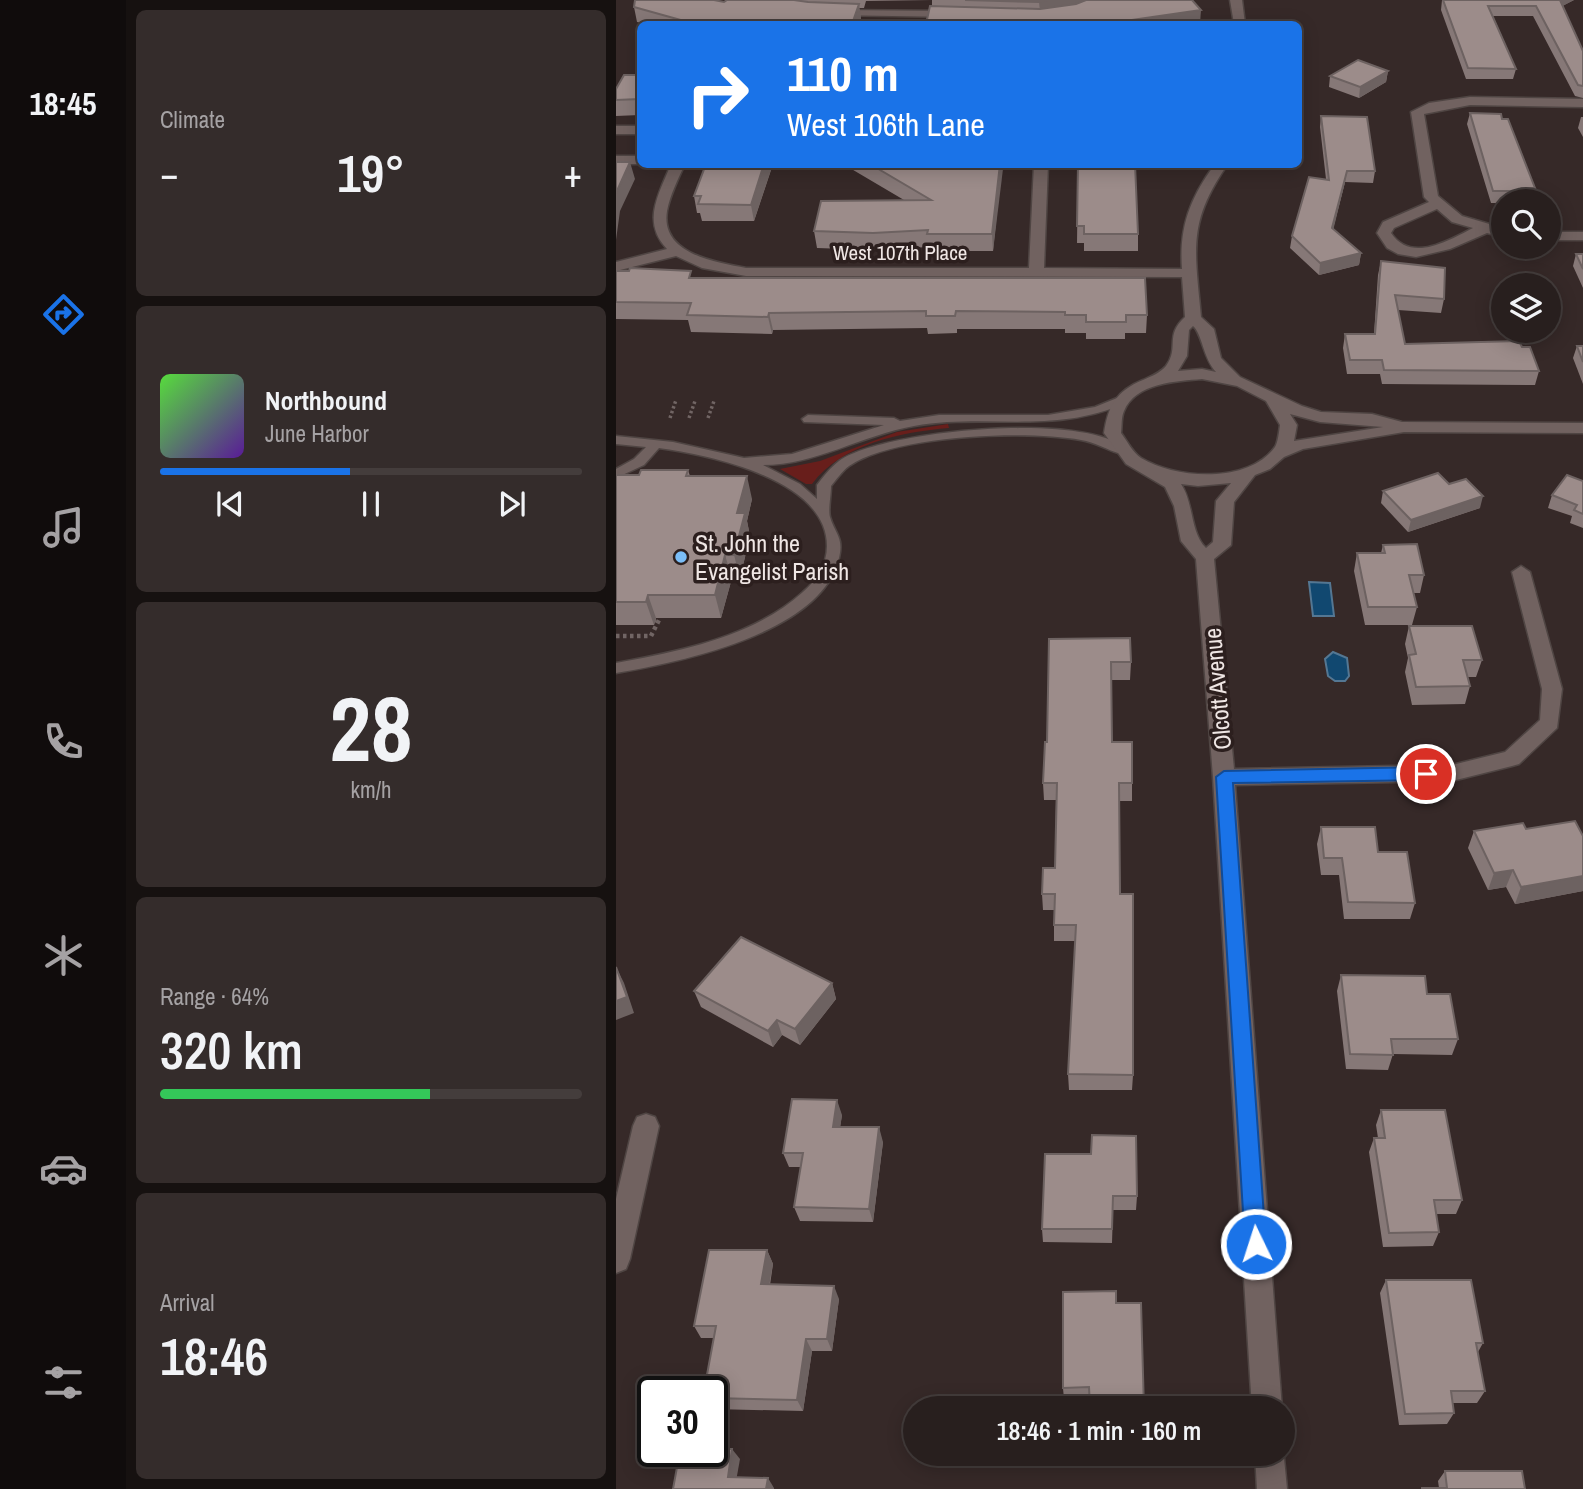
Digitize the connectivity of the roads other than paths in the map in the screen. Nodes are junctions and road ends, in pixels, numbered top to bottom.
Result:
1 (1236, 0) edge
2 (825, 13) edge
3 (967, 14) edge
4 (1240, 21) edge
5 (1583, 103) edge
6 (616, 130) edge
7 (637, 130) edge
8 (616, 160) edge
9 (637, 160) edge
10 (677, 168) edge
11 (1041, 168) edge
12 (1219, 168) edge
13 (1437, 204) junction
14 (1483, 229) junction
15 (1491, 231) edge
16 (1561, 236) edge
17 (1583, 236) edge
18 (677, 251) junction
19 (616, 267) edge
20 (1036, 273) junction
21 (1190, 273) junction
22 (1193, 317) junction
23 (1162, 378) junction
24 (1235, 379) junction
25 (1274, 400) junction
26 (1122, 401) junction
27 (808, 419) dead end
28 (914, 422) junction
29 (1402, 427) junction
30 (1583, 428) edge
31 (616, 440) edge
32 (656, 444) junction
33 (1121, 450) junction
34 (1281, 452) junction
35 (733, 460) junction
36 (616, 474) edge
37 (1164, 475) junction
38 (1247, 475) junction
39 (826, 520) junction
40 (1205, 557) junction
41 (1521, 572) dead end
42 (616, 668) edge
43 (1224, 777) junction
44 (646, 1126) dead end
45 (616, 1259) edge
46 (1266, 1396) edge
47 (1271, 1466) edge
48 (1272, 1489) edge

1 - 4 street
2 - 3 street
5 - 13 street
6 - 7 street
8 - 9 street
10 - 18 street
11 - 20 street
12 - 21 street
13 - 14 street
13 - 14 street
14 - 15 street
16 - 17 street
18 - 19 street
18 - 20 street, West 107th Place
20 - 21 street, West 107th Place
21 - 22 street
22 - 23 street
22 - 24 street
23 - 24 street
23 - 26 street
24 - 25 street
25 - 29 street
25 - 34 street
26 - 28 lane
26 - 33 street
27 - 28 lane
28 - 35 lane
29 - 30 street
29 - 34 street
31 - 32 lane
32 - 35 lane
32 - 36 lane
33 - 37 street
33 - 39 lane
34 - 38 street
35 - 39 lane
37 - 38 street
37 - 40 street, Olcott Avenue
38 - 40 street
39 - 42 lane
40 - 43 street, Olcott Avenue
41 - 43 street
43 - 46 street, Olcott Avenue
44 - 45 street
47 - 48 street

